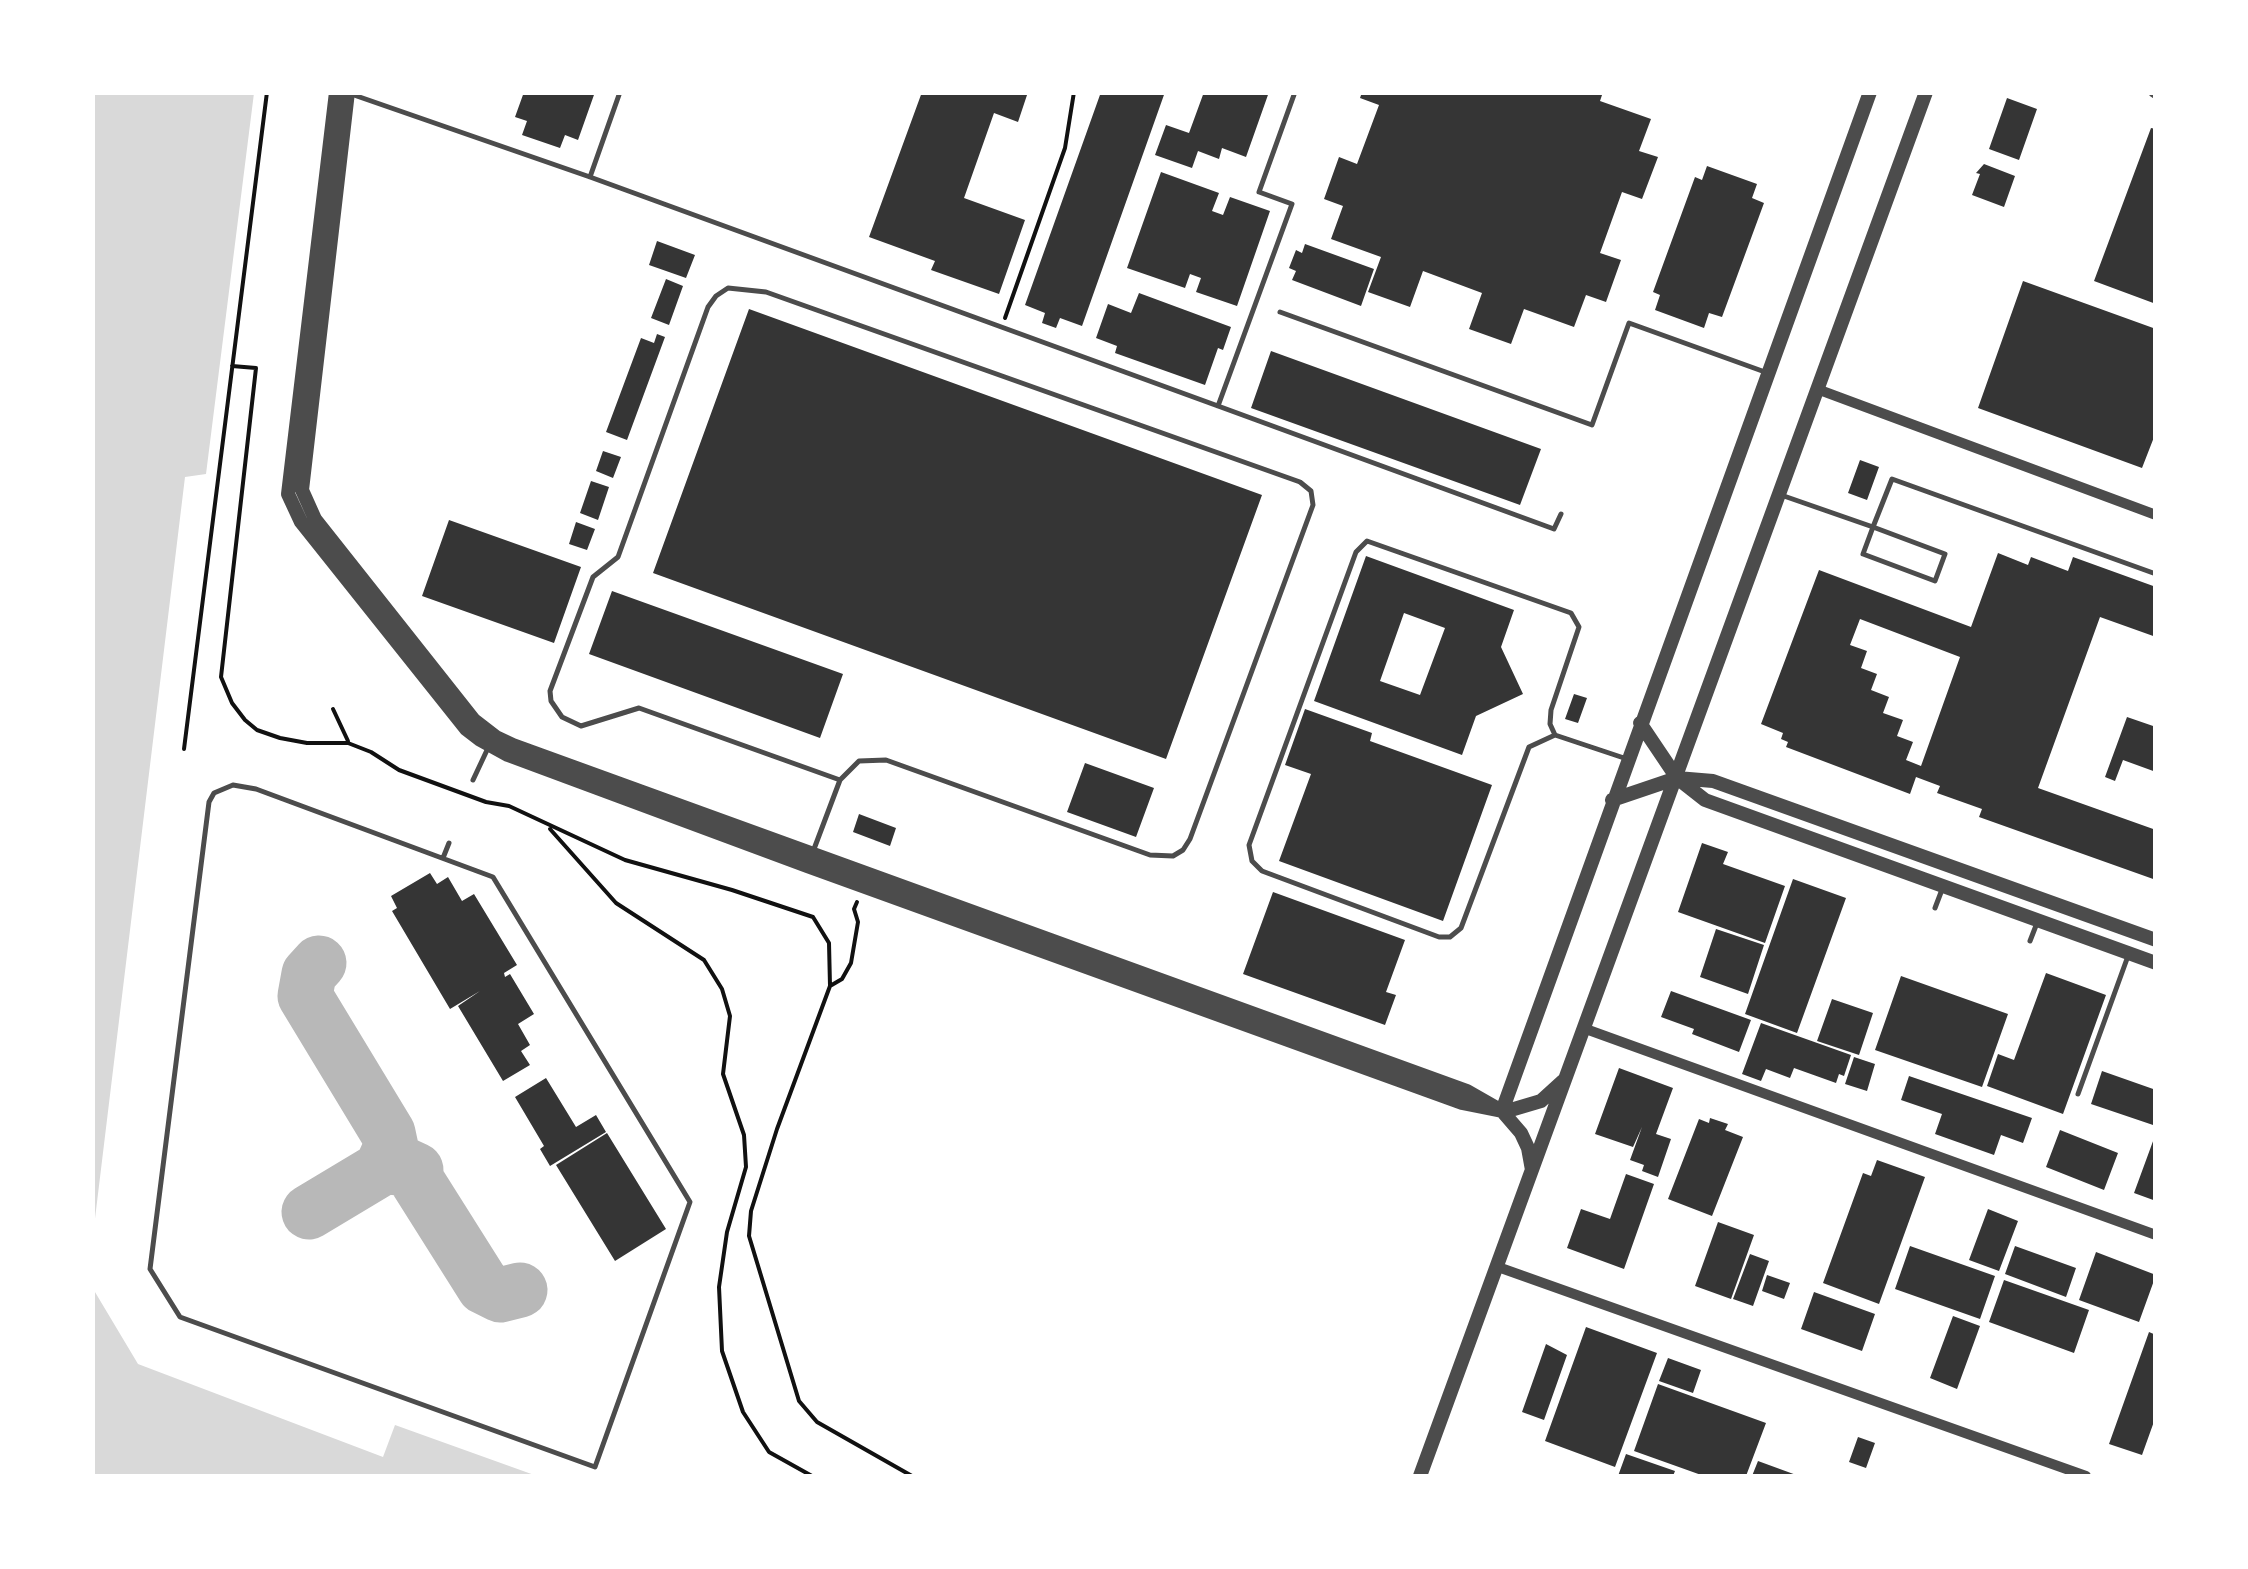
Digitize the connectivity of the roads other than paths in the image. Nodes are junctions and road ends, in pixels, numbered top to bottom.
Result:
1 (620, 92) edge
2 (1295, 92) edge
3 (1870, 92) edge
4 (1926, 92) edge
5 (336, 93) edge
6 (348, 93) edge
7 (590, 178) junction
8 (1280, 312) dead end
9 (1767, 373) junction
10 (1817, 389) junction
11 (1218, 406) junction
12 (1778, 494) junction
13 (1560, 514) dead end
14 (2156, 514) edge
15 (1873, 527) junction
16 (2156, 574) edge
17 (1640, 723) junction
18 (1556, 735) junction
19 (492, 742) junction
20 (1627, 759) junction
21 (1677, 778) junction
22 (473, 780) dead end
23 (840, 780) junction
24 (1612, 800) junction
25 (449, 844) dead end
26 (443, 858) junction
27 (810, 860) junction
28 (1943, 886) junction
29 (1935, 908) dead end
30 (2038, 920) junction
31 (2156, 940) edge
32 (2030, 941) dead end
33 (2129, 953) junction
34 (2156, 963) edge
35 (1583, 1028) junction
36 (1564, 1082) junction
37 (2078, 1094) dead end
38 (1502, 1111) junction
39 (1532, 1170) junction
40 (2156, 1234) edge
41 (1498, 1267) junction
42 (1420, 1476) edge
43 (2086, 1476) edge

1 - 7 lane
2 - 11 lane
3 - 9 street
4 - 10 street
5 - 6 lane
5 - 19 street
6 - 7 lane
6 - 19 street
7 - 11 lane
8 - 9 lane
9 - 17 street
10 - 12 street
10 - 14 street
11 - 13 lane
12 - 15 lane
12 - 21 street
15 - 15 lane
15 - 16 lane
17 - 20 street
17 - 21 street
18 - 18 lane
18 - 20 lane
19 - 22 lane
19 - 27 street
20 - 24 street
21 - 24 street
21 - 28 street
21 - 31 street
21 - 35 street
23 - 23 lane
23 - 27 lane
24 - 38 street
25 - 26 lane
26 - 26 lane
27 - 38 street
27 - 38 street
28 - 29 lane
28 - 30 street
30 - 32 lane
30 - 33 street
33 - 34 street
33 - 37 lane
35 - 36 street
35 - 40 street
36 - 38 street
36 - 39 street
38 - 39 street
39 - 41 street
41 - 42 street
41 - 43 street

